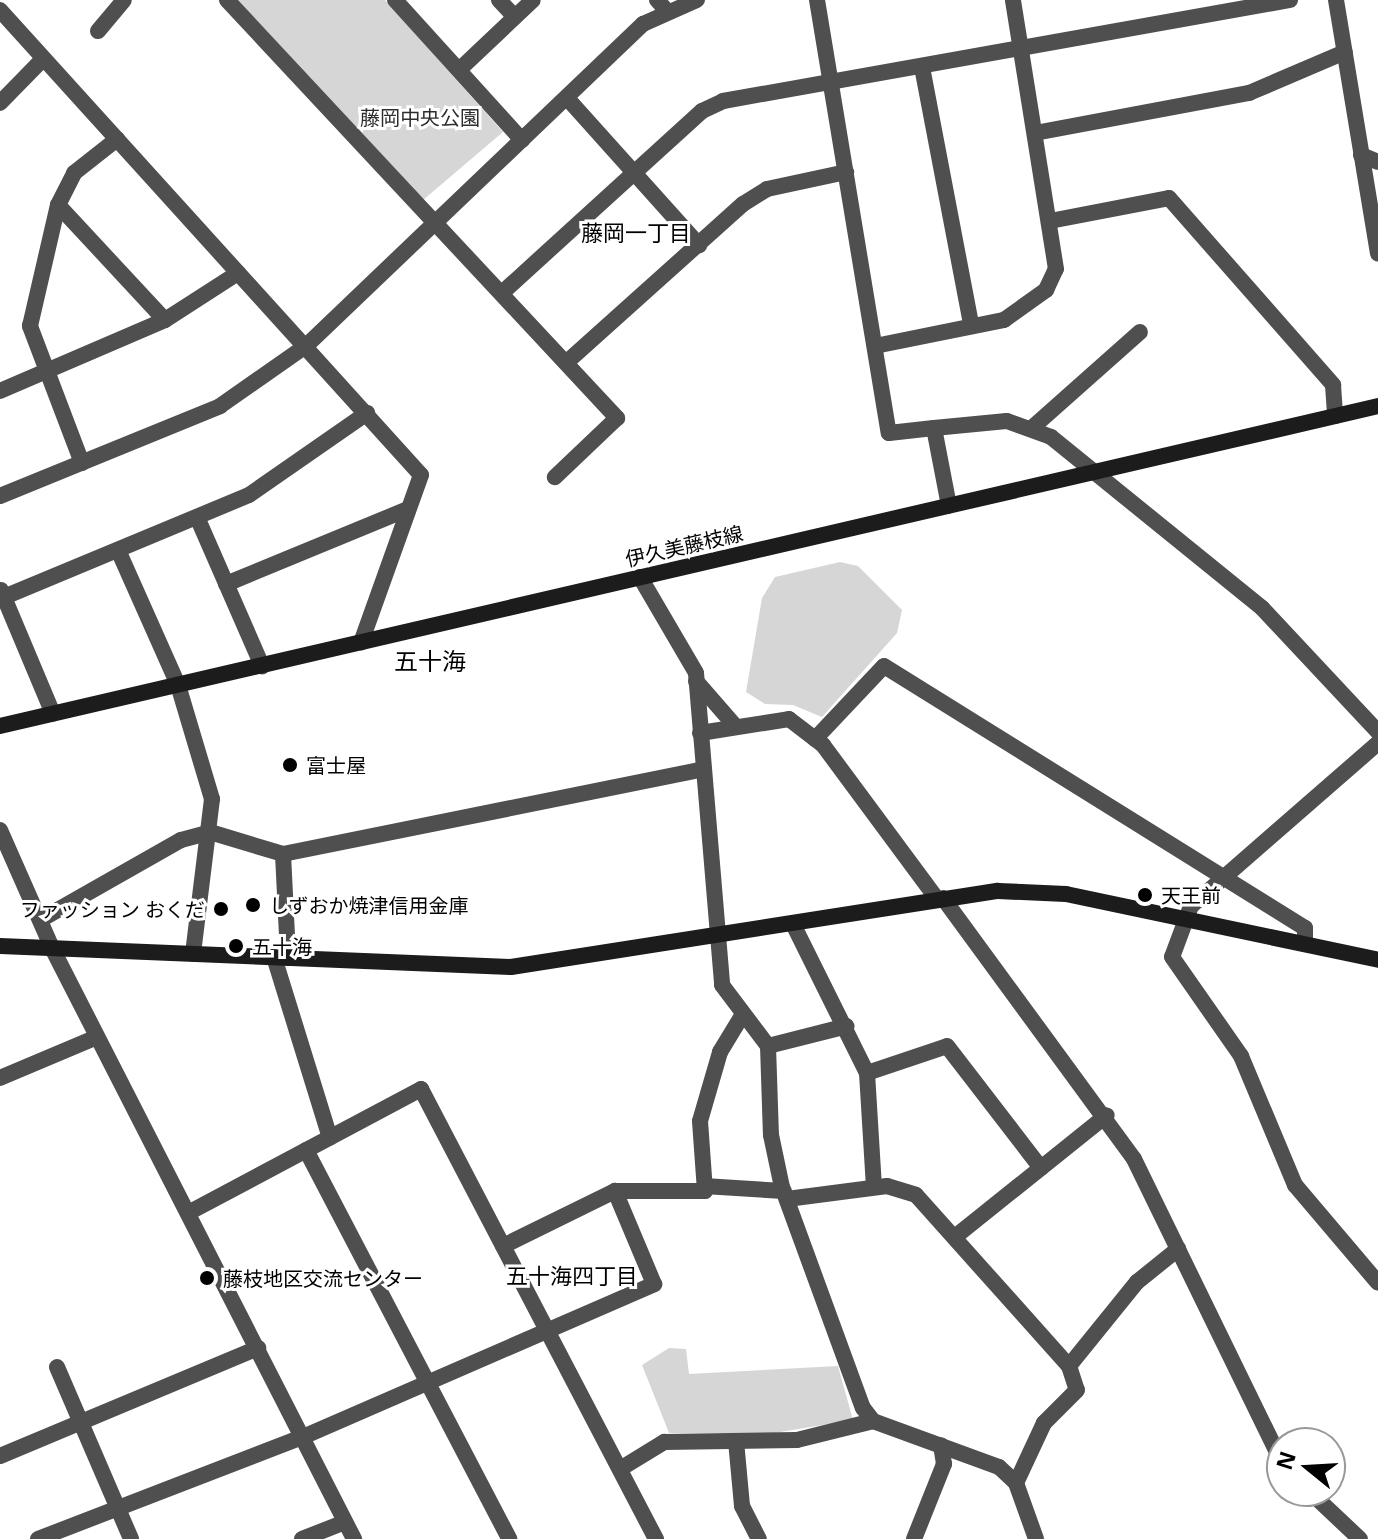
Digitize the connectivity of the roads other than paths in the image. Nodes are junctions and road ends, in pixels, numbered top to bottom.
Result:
1 (124, 0) edge
2 (227, 0) edge
3 (395, 0) edge
4 (499, 0) edge
5 (533, 0) edge
6 (697, 0) edge
7 (817, 0) edge
8 (1013, 0) edge
9 (1290, 0) edge
10 (1336, 0) edge
11 (661, 5) edge
12 (0, 10) edge
13 (515, 17) junction
14 (98, 31) dead end
15 (1019, 45) junction
16 (1345, 52) junction
17 (43, 59) junction
18 (922, 67) junction
19 (460, 69) junction
20 (831, 82) junction
21 (567, 98) junction
22 (0, 103) edge
23 (1035, 133) junction
24 (117, 139) junction
25 (522, 140) junction
26 (1361, 155) junction
27 (1378, 162) edge
28 (633, 171) junction
29 (846, 172) junction
30 (58, 205) junction
31 (1050, 221) junction
32 (437, 222) junction
33 (699, 245) junction
34 (1378, 254) edge
35 (238, 273) junction
36 (503, 292) junction
37 (165, 320) junction
38 (971, 325) junction
39 (1140, 332) dead end
40 (307, 345) junction
41 (875, 346) junction
42 (568, 361) junction
43 (46, 372) junction
44 (0, 391) edge
45 (1378, 406) edge
46 (367, 413) junction
47 (1335, 416) junction
48 (1033, 427) junction
49 (934, 428) junction
50 (82, 463) junction
51 (1099, 471) junction
52 (555, 477) dead end
53 (0, 496) edge
54 (949, 506) junction
55 (408, 509) junction
56 (197, 517) junction
57 (118, 550) junction
58 (640, 577) junction
59 (226, 584) junction
60 (2, 592) edge
61 (361, 643) junction
62 (262, 666) junction
63 (696, 681) junction
64 (178, 685) junction
65 (53, 714) junction
66 (0, 726) edge
67 (736, 727) junction
68 (1378, 732) edge
69 (700, 733) junction
70 (815, 739) junction
71 (1378, 743) edge
72 (703, 769) junction
73 (0, 830) edge
74 (210, 832) junction
75 (283, 854) junction
76 (1225, 877) junction
77 (940, 899) junction
78 (1181, 917) junction
79 (40, 920) junction
80 (793, 924) junction
81 (714, 937) junction
82 (1305, 944) junction
83 (0, 946) edge
84 (52, 948) junction
85 (193, 954) junction
86 (281, 958) junction
87 (1378, 960) edge
88 (743, 1014) junction
89 (847, 1026) junction
90 (97, 1037) junction
91 (768, 1046) junction
92 (867, 1073) junction
93 (0, 1078) edge
94 (1107, 1115) junction
95 (330, 1138) junction
96 (306, 1150) junction
97 (1041, 1168) junction
98 (704, 1186) junction
99 (874, 1187) junction
100 (615, 1191) junction
101 (785, 1195) junction
102 (188, 1213) junction
103 (956, 1236) junction
104 (503, 1246) junction
105 (1178, 1249) junction
106 (1378, 1283) edge
107 (549, 1332) junction
108 (258, 1348) junction
109 (1069, 1366) junction
110 (57, 1367) dead end
111 (426, 1383) junction
112 (873, 1421) junction
113 (79, 1422) junction
114 (1266, 1430) edge
115 (305, 1436) junction
116 (736, 1441) junction
117 (941, 1445) junction
118 (0, 1456) edge
119 (620, 1469) junction
120 (1016, 1483) junction
121 (1326, 1507) edge
122 (115, 1509) junction
123 (345, 1522) junction
124 (38, 1539) edge
125 (131, 1539) edge
126 (302, 1539) edge
127 (354, 1539) edge
128 (509, 1539) edge
129 (656, 1539) edge
130 (759, 1539) edge
131 (914, 1539) edge
132 (1036, 1539) edge
133 (1360, 1539) edge

1 - 14 street
2 - 32 street
3 - 19 street
4 - 13 street
5 - 13 street
6 - 11 street
7 - 20 street
8 - 15 street
9 - 15 street
10 - 16 street
11 - 21 street
12 - 17 street
13 - 19 street
15 - 18 street
15 - 23 street
16 - 23 street
16 - 26 street
17 - 22 street
17 - 24 street
18 - 20 street
18 - 38 street
19 - 25 street
20 - 28 street
20 - 29 street
21 - 25 street
21 - 28 street
23 - 31 street
24 - 30 street
24 - 35 street
25 - 32 street
26 - 27 street
26 - 34 street
28 - 33 street
28 - 36 street
29 - 33 street
29 - 41 street
30 - 37 street
30 - 43 street
31 - 38 street
31 - 47 street
32 - 36 street
32 - 40 street
33 - 42 street
35 - 37 street
35 - 40 street
36 - 42 street
37 - 43 street
38 - 41 street
39 - 48 street
40 - 46 street
40 - 50 street
41 - 49 street
42 - 52 street
43 - 44 street
43 - 50 street
45 - 47 main road, 伊久美藤枝線
46 - 55 street
46 - 56 street
47 - 51 main road, 伊久美藤枝線
48 - 49 street
48 - 51 street
49 - 54 street
50 - 53 street
51 - 54 main road, 伊久美藤枝線
51 - 68 street
54 - 58 main road, 伊久美藤枝線
55 - 59 street
55 - 61 street
56 - 57 street
56 - 59 street
57 - 60 street
57 - 64 street
58 - 61 main road, 伊久美藤枝線
58 - 63 street
59 - 62 street
60 - 65 street
61 - 62 main road, 伊久美藤枝線
62 - 64 main road, 伊久美藤枝線
63 - 67 street
63 - 69 street
64 - 65 main road, 伊久美藤枝線
64 - 74 street
65 - 66 main road, 伊久美藤枝線
67 - 69 street
67 - 70 street
69 - 72 street
70 - 76 street
70 - 77 street
71 - 76 street
72 - 75 street
72 - 81 street
73 - 79 street
74 - 75 street
74 - 79 street
74 - 85 street
75 - 86 street
76 - 78 street
76 - 82 street
77 - 78 main road
77 - 80 main road
77 - 94 street
78 - 82 main road
78 - 106 street
79 - 84 street
80 - 81 main road
80 - 89 street
81 - 86 main road
81 - 88 street
82 - 87 main road
83 - 84 main road
84 - 85 main road
84 - 90 street
85 - 86 main road
86 - 95 street
88 - 91 street
88 - 98 street
89 - 91 street
89 - 92 street
90 - 93 street
90 - 102 street
91 - 101 street
92 - 97 street
92 - 99 street
94 - 97 street
94 - 105 street
95 - 96 street
95 - 104 street
96 - 102 street
96 - 111 street
97 - 103 street
98 - 100 street
98 - 101 street
99 - 101 street
99 - 103 street
100 - 104 street
100 - 107 street
101 - 112 street
102 - 108 street
103 - 109 street
104 - 107 street
105 - 109 street
105 - 114 street
107 - 111 street
107 - 119 street
108 - 113 street
108 - 115 street
109 - 120 street
110 - 113 street
111 - 115 street
111 - 128 street
112 - 116 street
112 - 117 street
113 - 118 street
113 - 122 street
115 - 122 street
115 - 123 street
116 - 119 street
116 - 130 street
117 - 120 street
117 - 131 street
119 - 129 street
120 - 132 street
121 - 133 street
122 - 124 street
122 - 125 street
123 - 126 street
123 - 127 street

